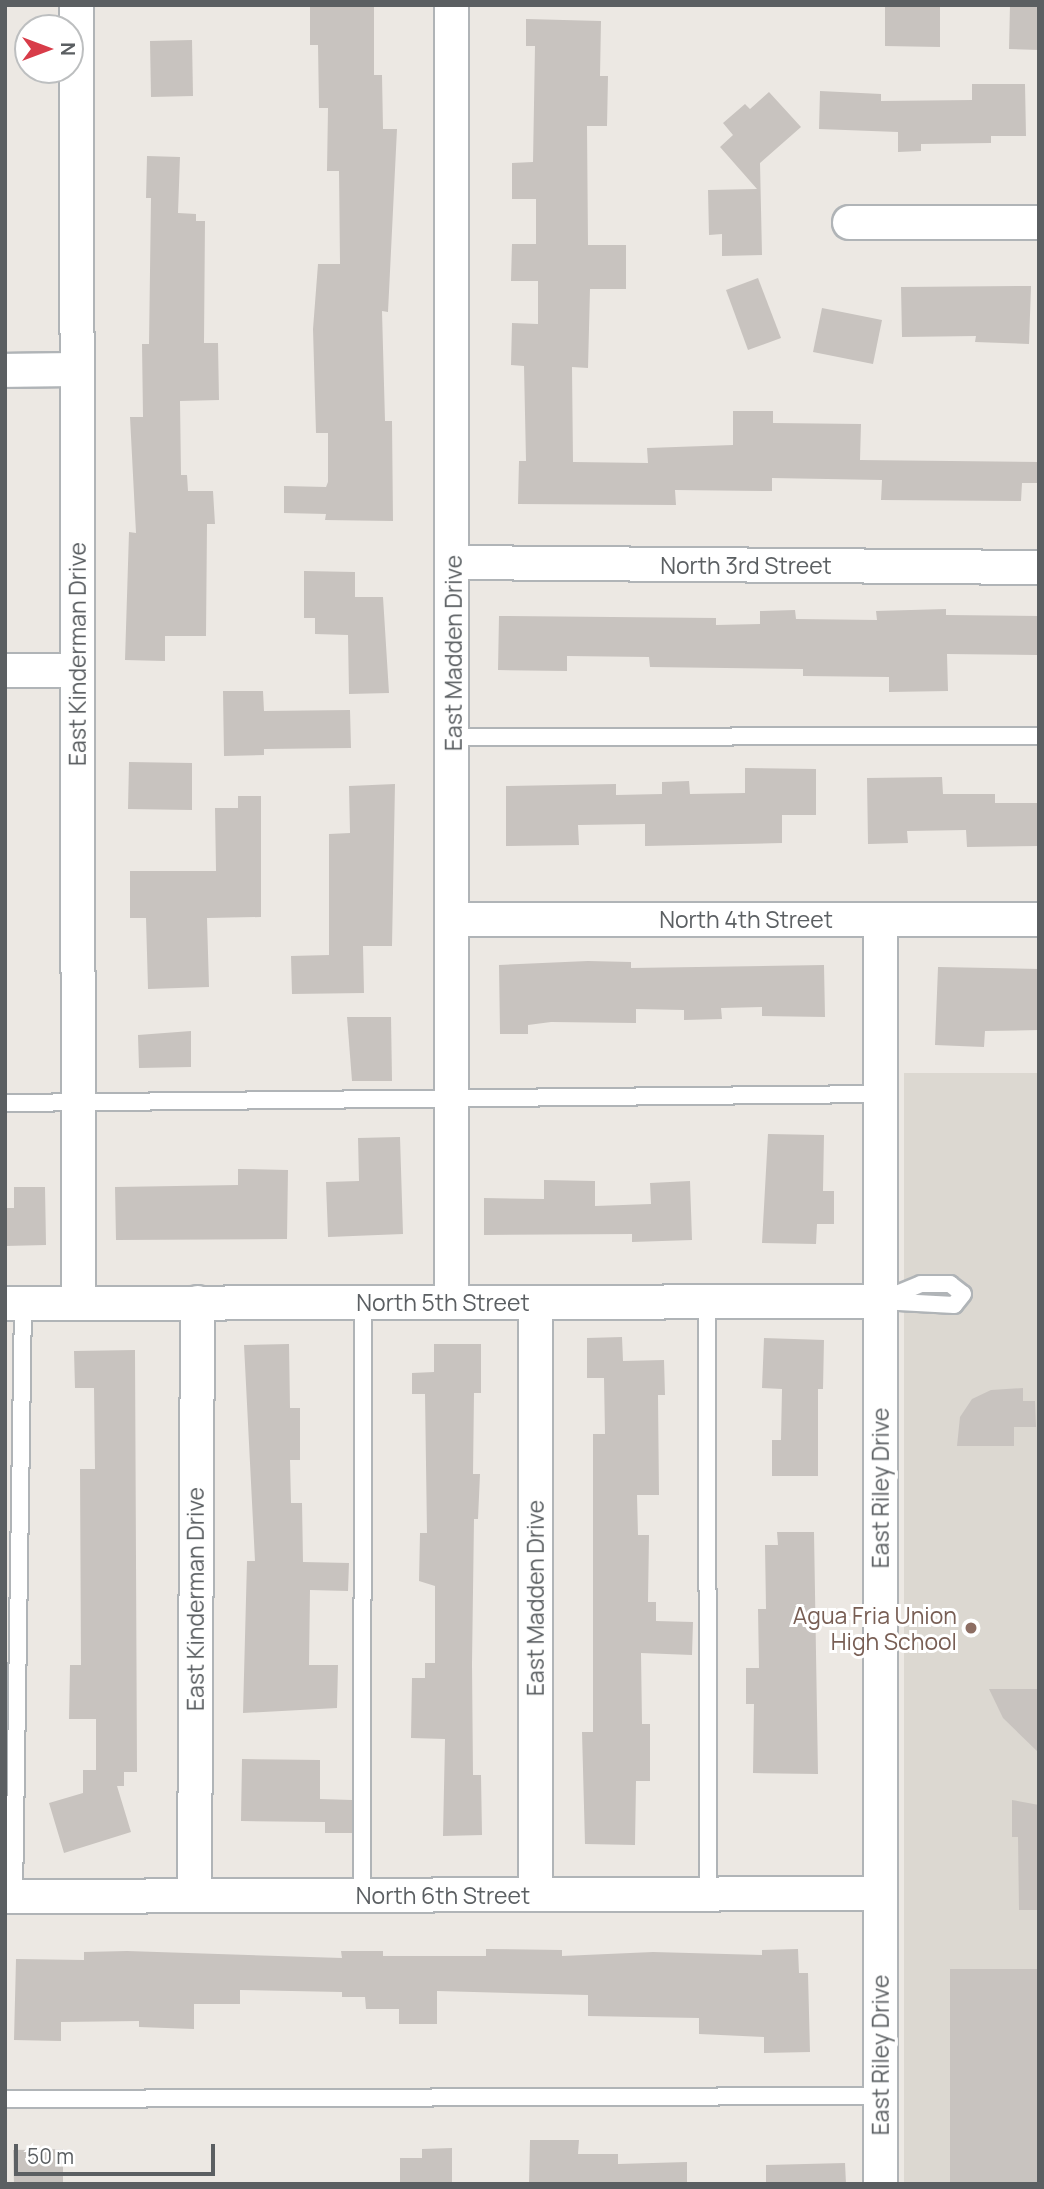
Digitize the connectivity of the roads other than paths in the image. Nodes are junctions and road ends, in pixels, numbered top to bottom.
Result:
1 (76, 5) edge
2 (451, 5) edge
3 (849, 222) dead end
4 (1039, 222) edge
5 (76, 369) junction
6 (5, 370) edge
7 (453, 562) junction
8 (1039, 567) edge
9 (5, 670) edge
10 (77, 670) junction
11 (1039, 736) edge
12 (453, 737) junction
13 (454, 919) junction
14 (880, 919) junction
15 (1039, 919) edge
16 (880, 1094) junction
17 (452, 1100) junction
18 (5, 1103) edge
19 (78, 1104) junction
20 (708, 1301) junction
21 (880, 1301) junction
22 (363, 1302) junction
23 (451, 1302) junction
24 (535, 1302) junction
25 (14, 1303) edge
26 (78, 1303) junction
27 (197, 1303) junction
28 (535, 1894) junction
29 (708, 1894) junction
30 (880, 1894) junction
31 (194, 1895) junction
32 (362, 1895) junction
33 (10, 1896) edge
34 (880, 2096) junction
35 (5, 2099) edge
36 (880, 2184) edge

1 - 5 street, East Kinderman Drive
2 - 7 street, East Madden Drive
3 - 4 street
5 - 6 street
5 - 10 street, East Kinderman Drive
7 - 8 street, North 3rd Street
7 - 12 street, East Madden Drive
9 - 10 street
10 - 19 street, East Kinderman Drive
11 - 12 lane
12 - 13 street, East Madden Drive
13 - 14 street, North 4th Street
13 - 17 street, East Madden Drive
14 - 15 street, North 4th Street
14 - 16 street, East Riley Drive
16 - 17 lane
16 - 21 street, East Riley Drive
17 - 19 lane
17 - 23 street, East Madden Drive
18 - 19 lane
19 - 26 street, East Kinderman Drive
20 - 21 street, North 5th Street
20 - 24 street, North 5th Street
20 - 29 lane
21 - 30 street, East Riley Drive
22 - 23 street, North 5th Street
22 - 27 street, North 5th Street
22 - 32 lane
23 - 24 street, North 5th Street
24 - 28 street, East Madden Drive
25 - 26 street, North 5th Street
25 - 33 lane
26 - 27 street, North 5th Street
27 - 31 street, East Kinderman Drive
28 - 29 street, North 6th Street
28 - 32 street, North 6th Street
29 - 30 street, North 6th Street
30 - 34 street, East Riley Drive
31 - 32 street, North 6th Street
31 - 33 street, North 6th Street
34 - 35 lane
34 - 36 street, East Riley Drive

